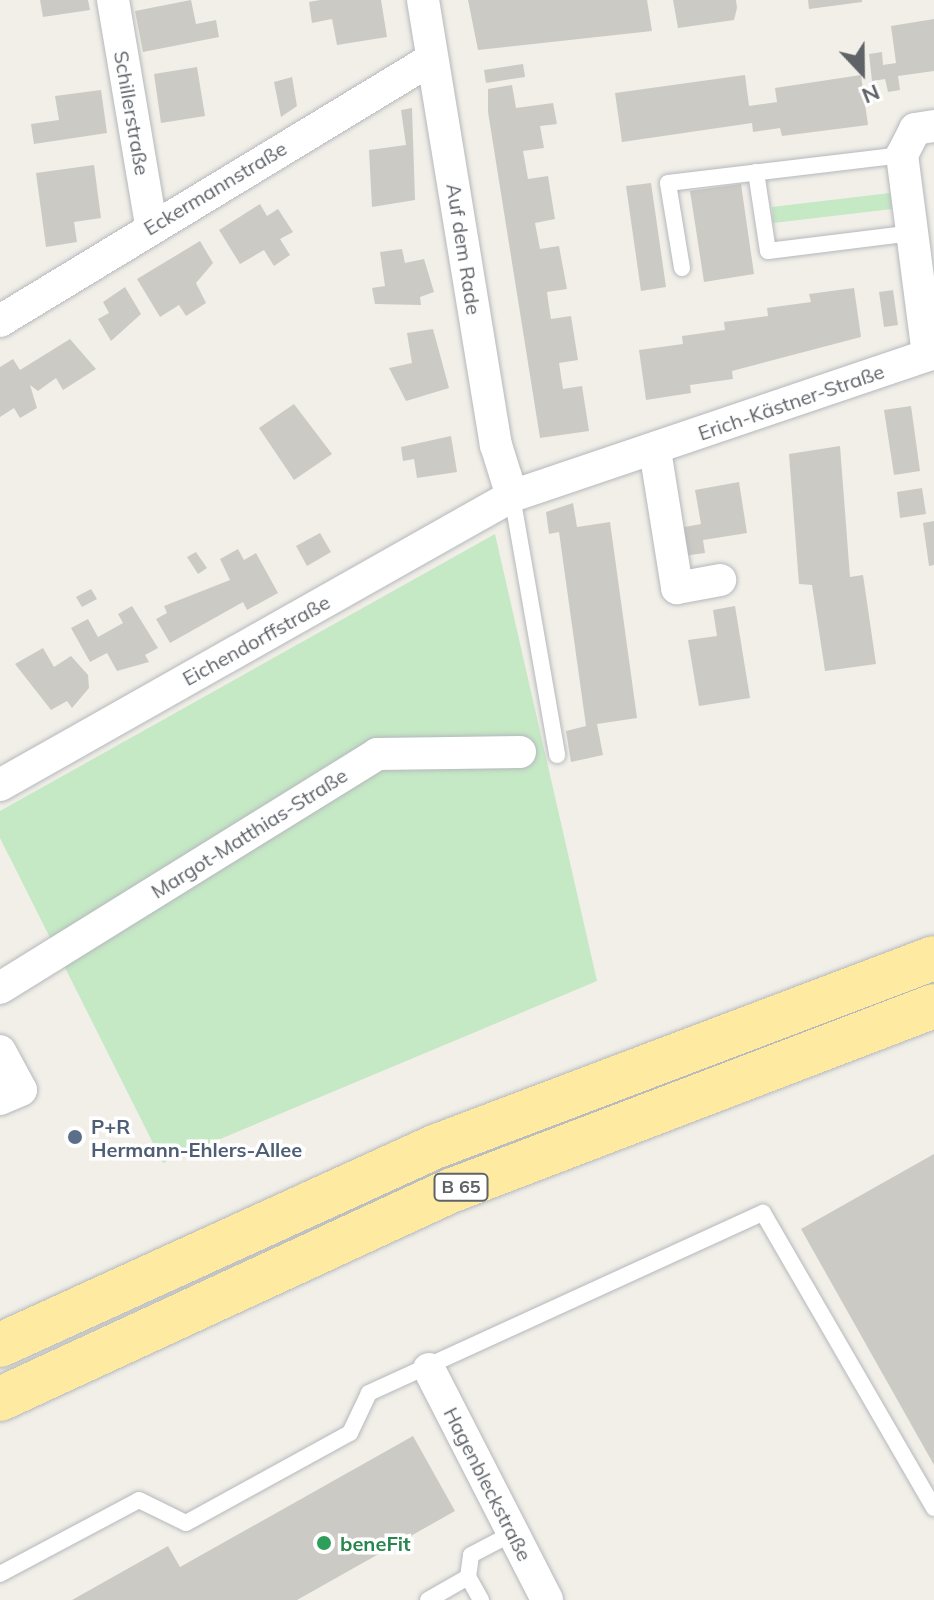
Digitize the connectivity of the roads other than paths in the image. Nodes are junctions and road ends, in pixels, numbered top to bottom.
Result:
1 (113, 0) edge
2 (423, 0) edge
3 (432, 59) junction
4 (934, 126) edge
5 (902, 155) junction
6 (756, 172) junction
7 (151, 225) junction
8 (912, 233) junction
9 (682, 268) dead end
10 (0, 321) edge
11 (931, 364) edge
12 (655, 450) junction
13 (512, 496) junction
14 (720, 580) dead end
15 (520, 752) dead end
16 (557, 755) dead end
17 (0, 785) edge
18 (934, 958) edge
19 (0, 988) edge
20 (934, 1006) edge
21 (0, 1051) edge
22 (0, 1099) edge
23 (0, 1345) edge
24 (429, 1369) junction
25 (0, 1399) edge
26 (934, 1508) edge
27 (513, 1533) junction
28 (0, 1574) edge
29 (468, 1577) junction
30 (428, 1600) edge
31 (481, 1600) edge
32 (547, 1600) edge

1 - 7 street, Schillerstraße
2 - 3 street, Auf dem Rade
3 - 7 street, Eckermannstraße
3 - 13 street, Auf dem Rade
4 - 5 street
5 - 6 lane
5 - 8 street, Erich-Kästner-Straße
6 - 8 lane
6 - 9 lane
7 - 10 street, Eckermannstraße
8 - 11 street, Erich-Kästner-Straße
11 - 12 street, Erich-Kästner-Straße
12 - 13 street, Erich-Kästner-Straße
12 - 14 street
13 - 16 lane
13 - 17 street, Eichendorffstraße
15 - 19 street, Margot-Matthias-Straße
18 - 23 highway, B 65
20 - 25 highway, B 65
21 - 22 street
24 - 26 lane
24 - 27 street, Hagenbleckstraße
24 - 28 lane
27 - 29 lane
27 - 32 street, Hagenbleckstraße
29 - 30 lane
29 - 31 lane

